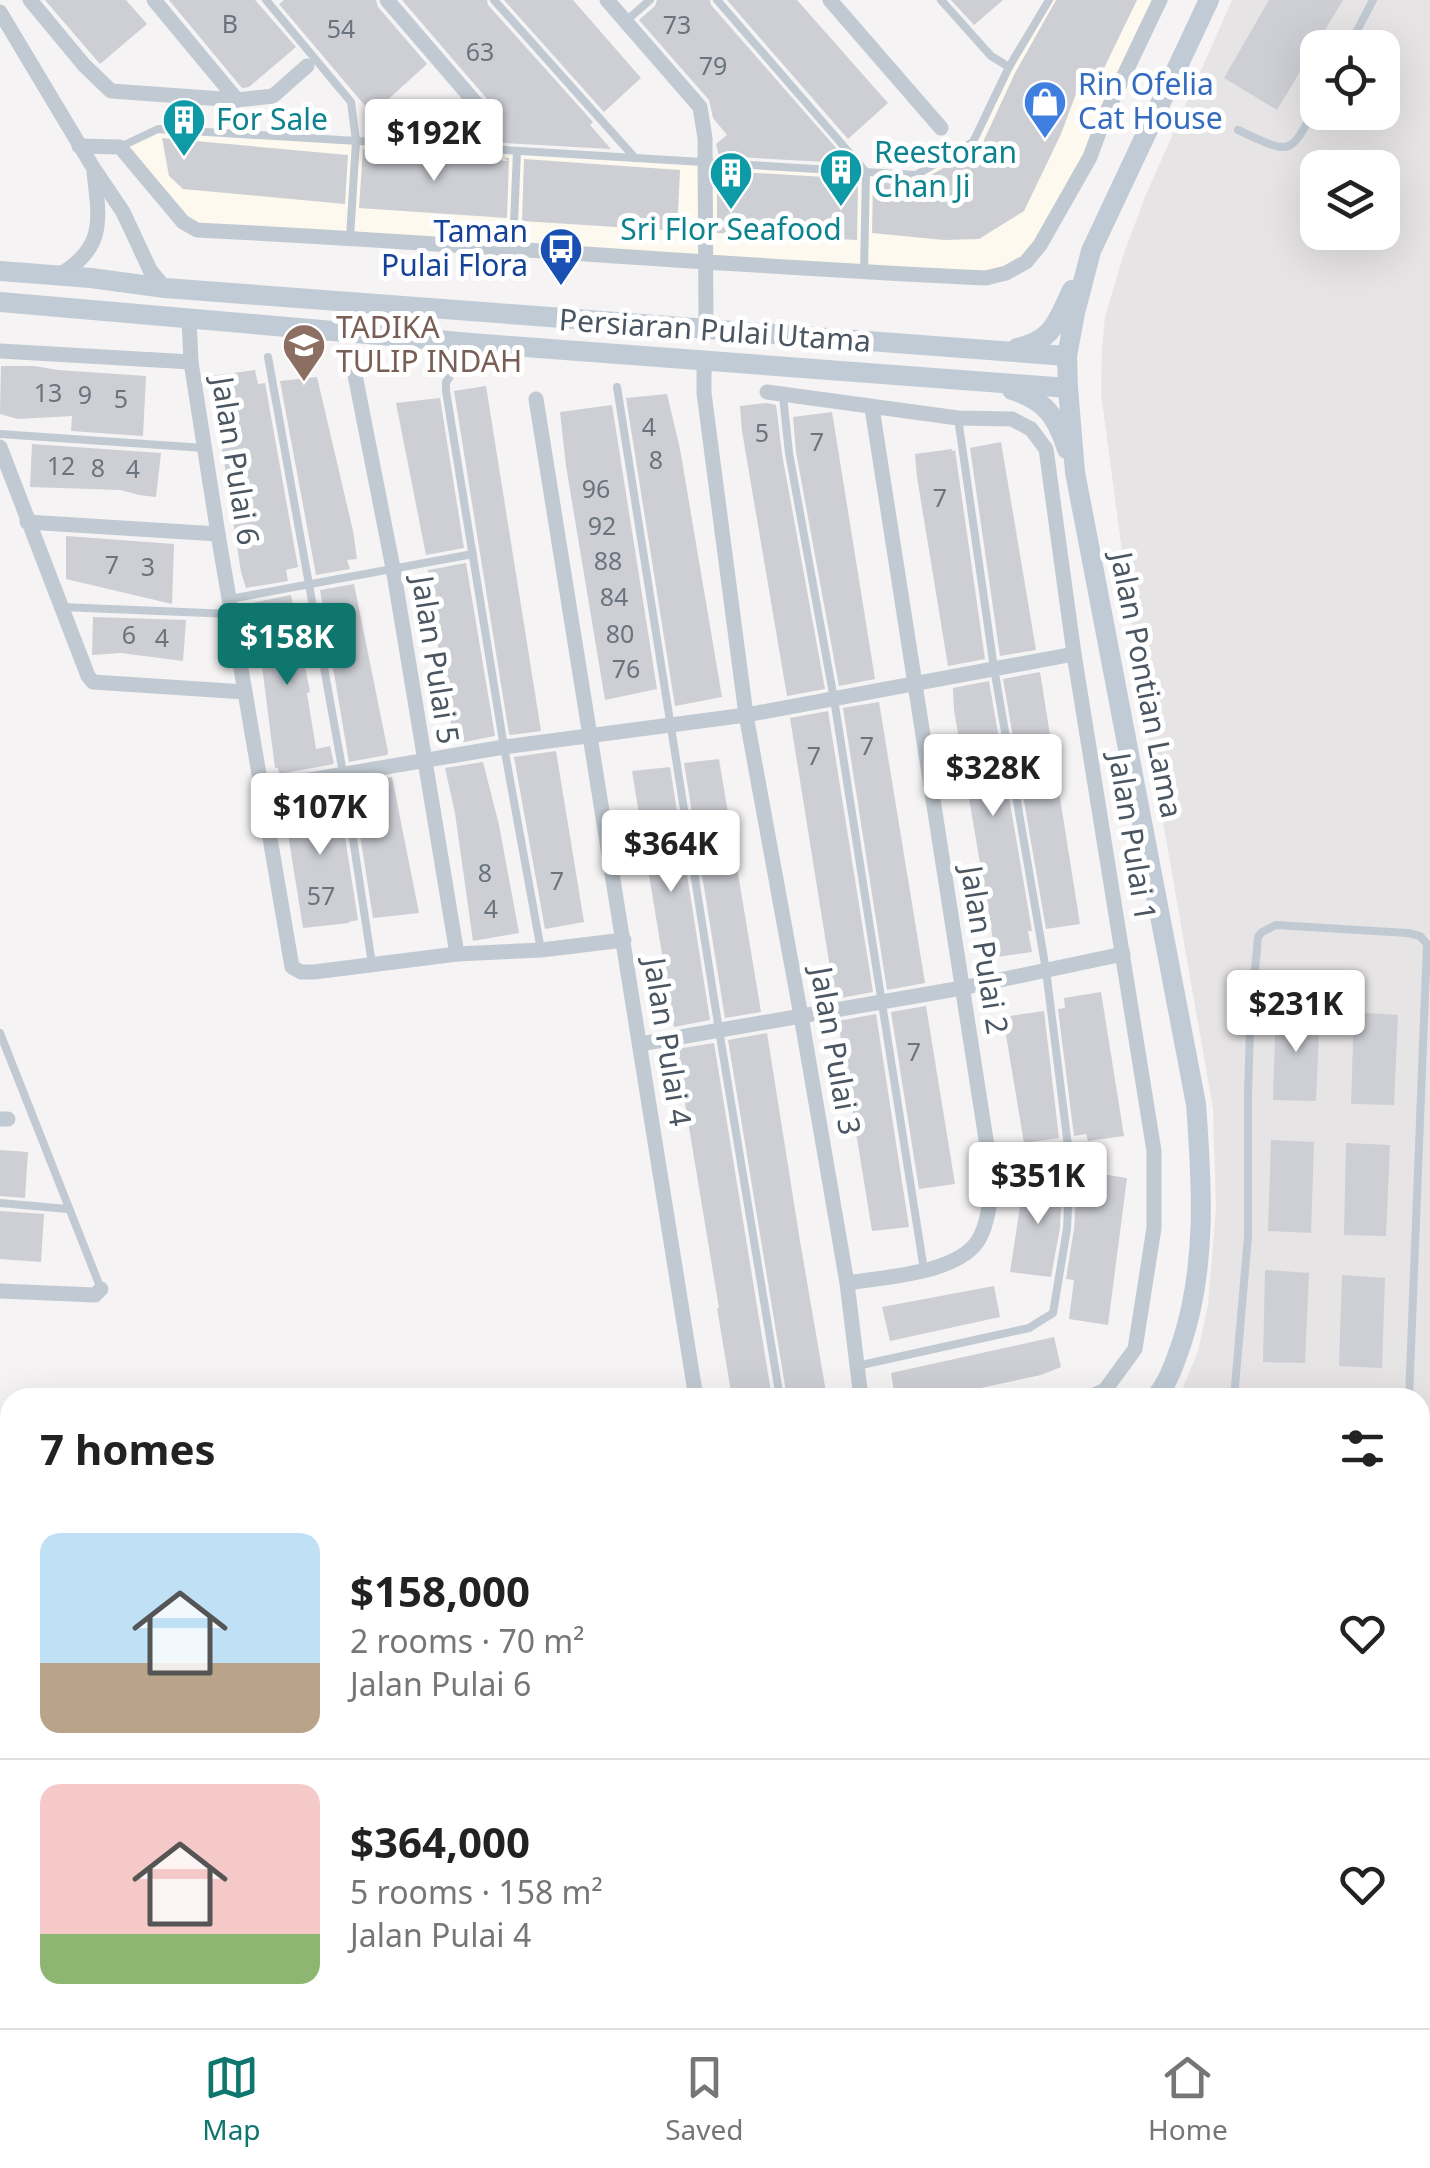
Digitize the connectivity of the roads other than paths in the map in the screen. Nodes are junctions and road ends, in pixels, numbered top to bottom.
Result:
1 (30, 0) edge
2 (154, 0) edge
3 (266, 0) edge
4 (387, 0) edge
5 (494, 0) edge
6 (608, 0) edge
7 (650, 0) edge
8 (717, 0) edge
9 (830, 0) edge
10 (941, 0) edge
11 (1049, 0) edge
12 (1160, 0) edge
13 (1209, 0) edge
14 (1373, 0) edge
15 (0, 12) edge
16 (626, 21) junction
17 (1357, 30) edge
18 (307, 66) dead end
19 (1009, 68) junction
20 (237, 100) junction
21 (491, 121) dead end
22 (941, 128) dead end
23 (1238, 130) dead end
24 (1304, 130) edge
25 (356, 142) junction
26 (80, 146) junction
27 (120, 147) junction
28 (517, 151) junction
29 (635, 158) junction
30 (705, 162) junction
31 (94, 169) junction
32 (866, 172) junction
33 (350, 238) junction
34 (513, 248) junction
35 (1091, 251) junction
36 (706, 261) junction
37 (0, 271) edge
38 (864, 272) junction
39 (57, 276) junction
40 (164, 288) junction
41 (0, 302) edge
42 (188, 318) junction
43 (706, 328) junction
44 (0, 350) edge
45 (995, 351) junction
46 (268, 356) dead end
47 (1067, 356) junction
48 (704, 360) junction
49 (191, 362) junction
50 (355, 375) dead end
51 (449, 378) dead end
52 (981, 381) junction
53 (617, 388) dead end
54 (1068, 388) junction
55 (775, 394) joint
56 (536, 398) dead end
57 (872, 408) junction
58 (958, 418) junction
59 (0, 434) edge
60 (0, 446) edge
61 (204, 448) junction
62 (1075, 472) junction
63 (28, 522) junction
64 (218, 534) junction
65 (473, 554) junction
66 (393, 568) junction
67 (310, 584) junction
68 (62, 607) junction
69 (231, 607) junction
70 (1074, 654) junction
71 (994, 668) junction
72 (915, 683) junction
73 (245, 692) junction
74 (834, 698) junction
75 (746, 715) junction
76 (672, 724) junction
77 (589, 735) junction
78 (504, 747) junction
79 (424, 762) junction
80 (343, 774) junction
81 (262, 788) junction
82 (624, 940) junction
83 (540, 950) junction
84 (457, 954) junction
85 (1123, 954) junction
86 (372, 964) junction
87 (1046, 970) junction
88 (962, 988) junction
89 (882, 1002) junction
90 (801, 1016) junction
91 (719, 1030) junction
92 (0, 1033) edge
93 (640, 1044) junction
94 (0, 1203) edge
95 (68, 1209) junction
96 (924, 1270) junction
97 (847, 1283) junction
98 (101, 1288) joint
99 (0, 1291) edge
100 (857, 1366) junction
101 (694, 1388) edge
102 (778, 1388) edge
103 (860, 1388) edge
104 (1106, 1388) edge
105 (1163, 1388) edge
106 (1235, 1388) edge
107 (1409, 1388) edge

1 - 20 street
2 - 20 street
3 - 25 lane
4 - 21 street
5 - 29 lane
6 - 16 street
7 - 16 lane
8 - 32 lane
9 - 22 street
10 - 19 lane
11 - 19 lane
12 - 38 street
13 - 35 main road, Jalan Pontian Lama
14 - 17 lane
15 - 26 street
16 - 30 street
18 - 20 street
19 - 32 lane
23 - 24 lane
25 - 27 lane
25 - 28 lane
25 - 33 lane
26 - 27 street
26 - 31 street
27 - 33 street
28 - 29 lane
28 - 34 lane
29 - 30 lane
30 - 32 lane
30 - 36 street
31 - 39 street
31 - 40 street
32 - 38 lane
33 - 34 street
34 - 36 street
35 - 45 main road
35 - 47 main road, Jalan Pontian Lama
36 - 38 street
36 - 43 street
37 - 39 main road, Persiaran Pulai Utama
39 - 40 main road, Persiaran Pulai Utama
40 - 43 main road, Persiaran Pulai Utama
41 - 42 main road, Persiaran Pulai Utama
42 - 48 main road, Persiaran Pulai Utama
42 - 49 street, Jalan Pulai 6
43 - 45 main road, Persiaran Pulai Utama
43 - 48 main road
44 - 49 street
45 - 47 main road, Persiaran Pulai Utama
46 - 67 lane
47 - 54 main road, Jalan Pontian Lama
48 - 52 main road, Persiaran Pulai Utama
48 - 75 street, Jalan Pulai 3
49 - 61 street, Jalan Pulai 6
50 - 66 street, Jalan Pulai 5
51 - 65 lane
52 - 54 main road, Persiaran Pulai Utama
52 - 62 main road
53 - 76 lane
54 - 62 main road, Jalan Pontian Lama
55 - 57 street, Jalan Pulai 1
55 - 74 lane
56 - 77 street, Jalan Pulai 4
57 - 58 street, Jalan Pulai 1
57 - 72 street, Jalan Pulai 2
58 - 70 street, Jalan Pulai 1
58 - 71 lane
59 - 61 lane
60 - 63 street
61 - 64 street, Jalan Pulai 6
62 - 105 main road, Jalan Pontian Lama
63 - 64 street
63 - 68 street
64 - 69 street, Jalan Pulai 6
65 - 66 lane
65 - 78 lane
66 - 67 lane
66 - 79 street, Jalan Pulai 5
67 - 69 lane
67 - 80 lane
68 - 69 lane
68 - 73 street
69 - 73 street, Jalan Pulai 6
70 - 71 street
70 - 85 street, Jalan Pulai 1
71 - 72 street
71 - 87 lane
72 - 74 street
72 - 88 street, Jalan Pulai 2
73 - 81 street, Jalan Pulai 6
74 - 75 street
74 - 89 lane
75 - 76 street
75 - 90 street, Jalan Pulai 3
76 - 77 street
76 - 91 lane
77 - 78 street
77 - 82 street, Jalan Pulai 4
78 - 79 street
78 - 83 lane
79 - 80 street
79 - 84 street, Jalan Pulai 5
80 - 81 street
80 - 86 lane
81 - 86 street, Jalan Pulai 6
82 - 83 street
82 - 93 street, Jalan Pulai 4
83 - 84 street
84 - 86 street
85 - 87 street
85 - 104 street, Jalan Pulai 1
87 - 88 street
87 - 100 lane
88 - 89 street
88 - 96 street, Jalan Pulai 2
89 - 90 street
89 - 96 lane
90 - 91 street
90 - 97 street, Jalan Pulai 3
91 - 93 street
91 - 102 lane
92 - 95 lane
93 - 101 street, Jalan Pulai 4
94 - 95 lane
95 - 98 lane
96 - 97 street, Jalan Pulai 2
97 - 100 street, Jalan Pulai 3
98 - 99 street
100 - 103 street, Jalan Pulai 3
106 - 107 lane

